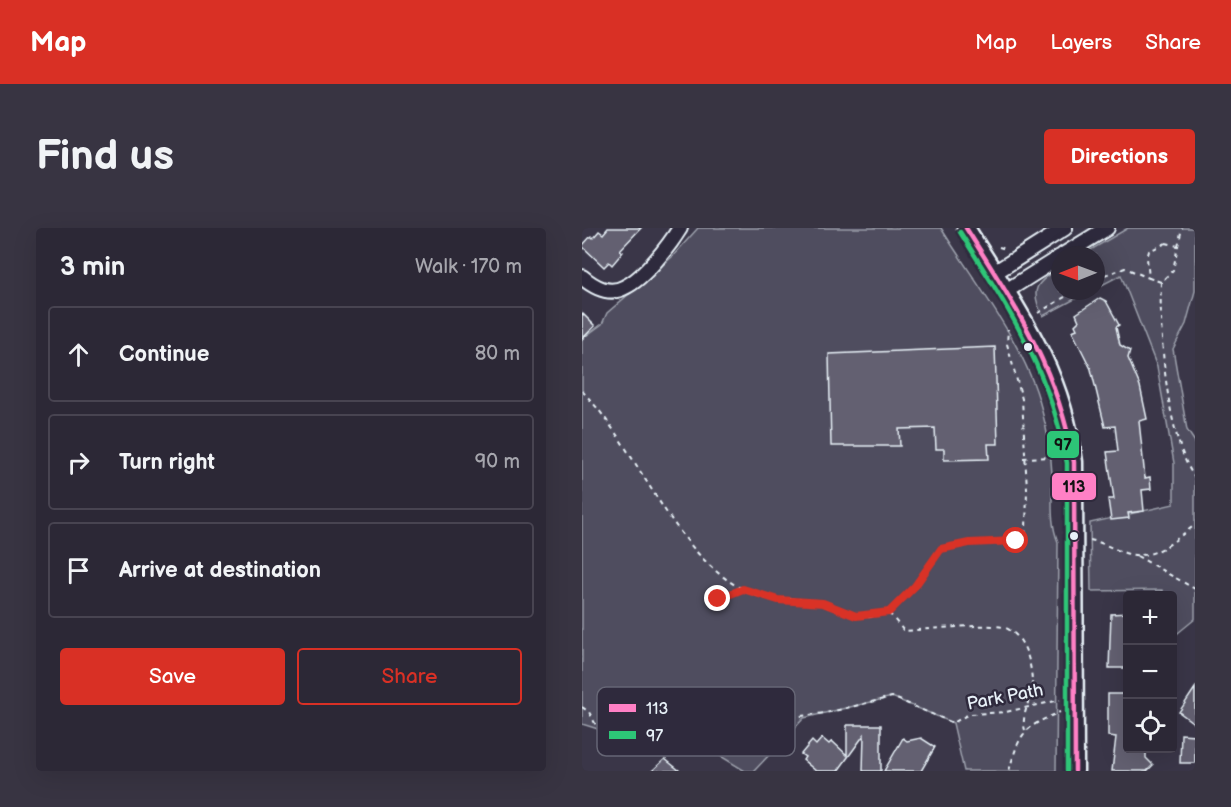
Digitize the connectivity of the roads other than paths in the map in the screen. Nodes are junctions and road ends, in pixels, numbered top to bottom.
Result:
1 (681, 228) edge
2 (966, 228) edge
3 (1065, 228) edge
4 (1107, 228) edge
5 (1078, 246) edge
6 (1051, 263) edge
7 (994, 273) junction
8 (582, 277) edge
9 (1005, 291) junction
10 (1075, 771) edge

1 - 8 street
2 - 7 street
3 - 7 street
4 - 5 street
6 - 9 street
7 - 9 street
9 - 10 street

